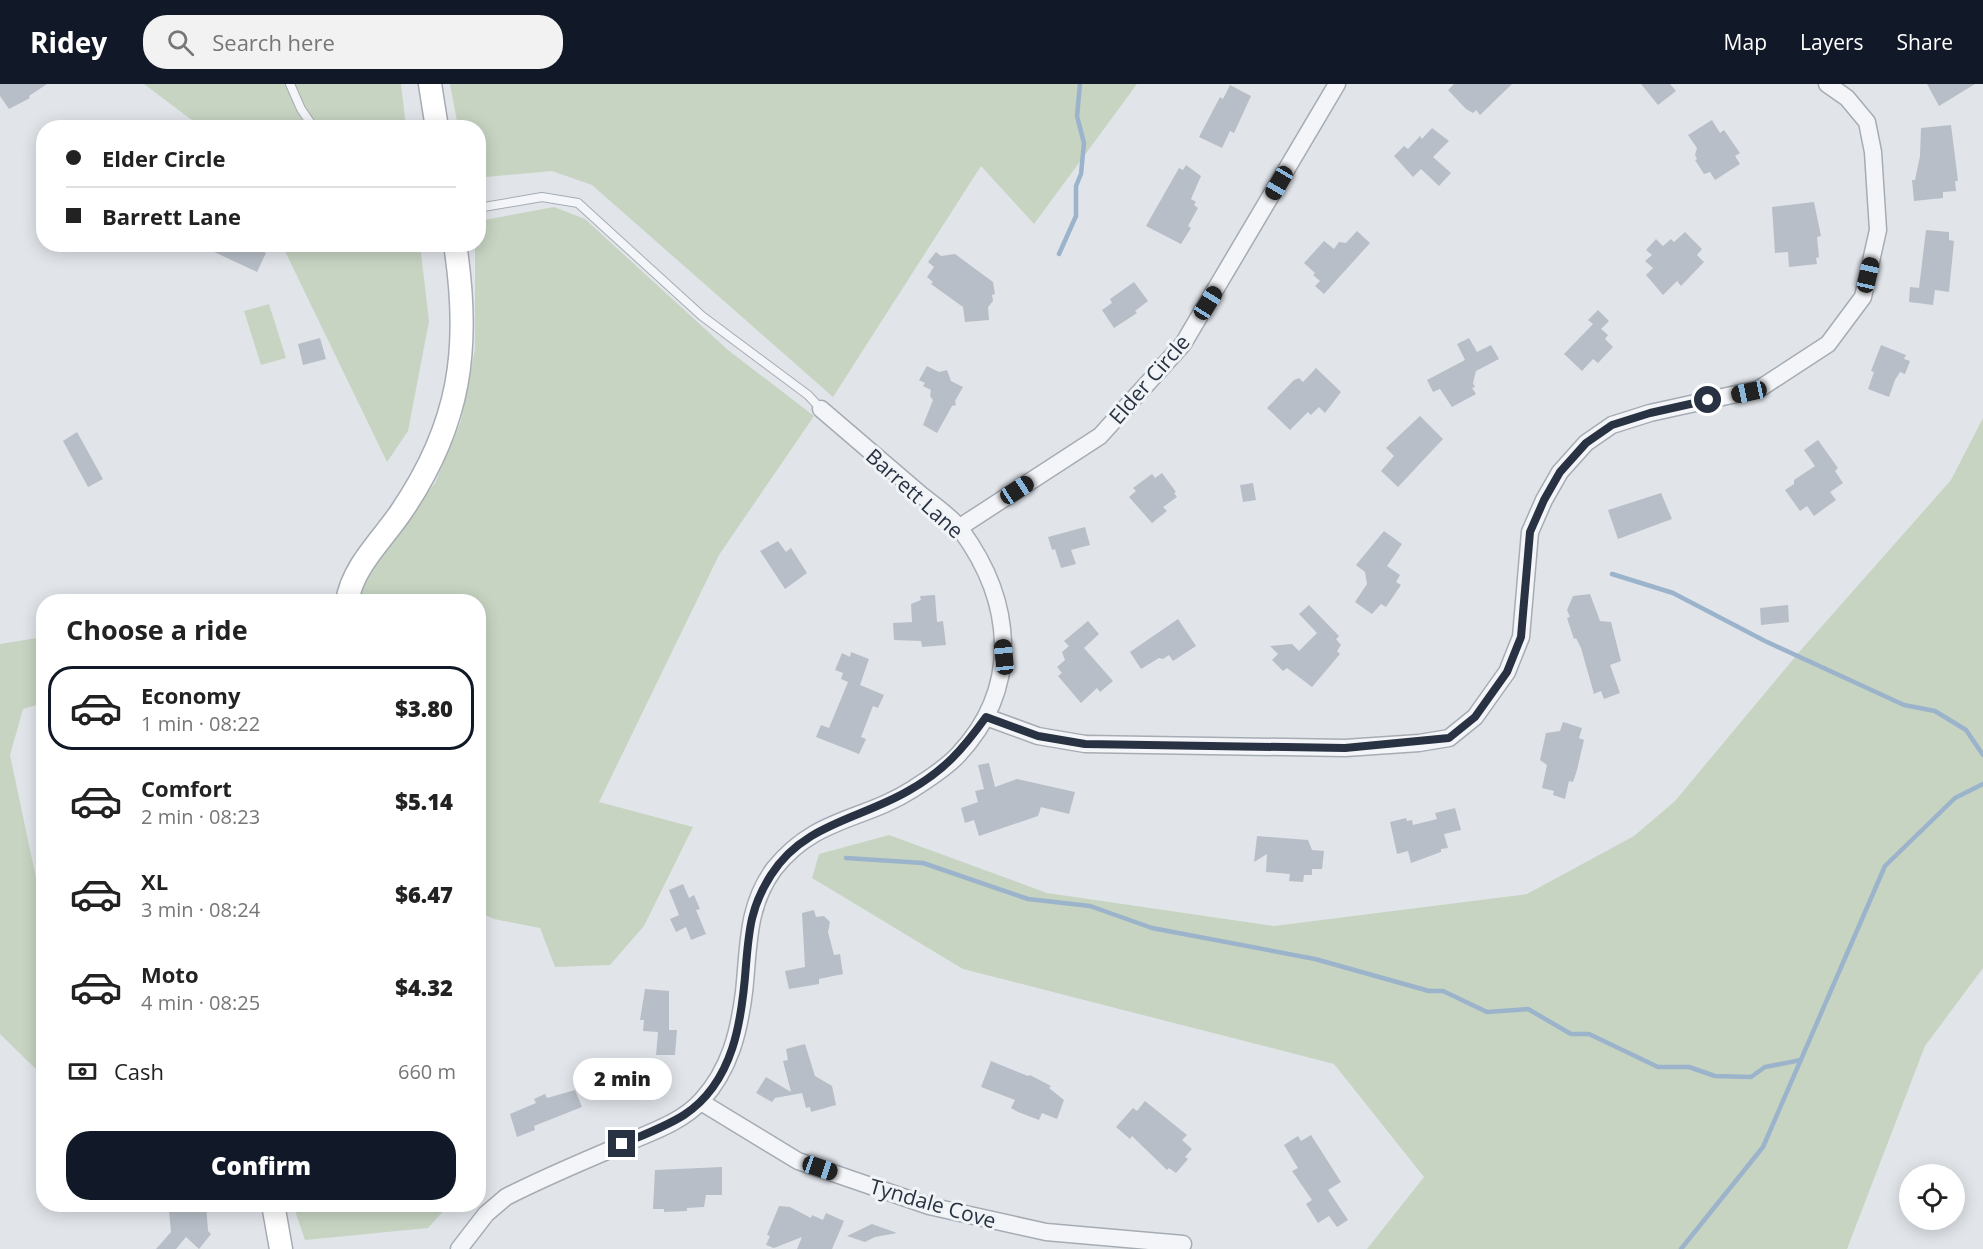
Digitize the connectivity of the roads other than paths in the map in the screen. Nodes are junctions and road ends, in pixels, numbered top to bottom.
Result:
1 (290, 84) edge
2 (430, 84) edge
3 (1337, 84) edge
4 (1827, 84) edge
5 (309, 120) edge
6 (436, 120) edge
7 (486, 207) edge
8 (456, 252) edge
9 (820, 409) joint
10 (960, 528) junction
11 (351, 594) edge
12 (986, 717) junction
13 (701, 1102) junction
14 (274, 1212) edge
15 (1184, 1244) dead end
16 (281, 1249) edge
17 (459, 1249) edge

1 - 5 lane
2 - 6 street
3 - 10 street, Elder Circle
4 - 12 street
7 - 9 lane
8 - 11 street
9 - 10 street, Barrett Lane
10 - 12 street, Barrett Lane
12 - 13 street, Barrett Lane
13 - 15 street, Tyndale Cove
13 - 17 street, Barrett Lane
14 - 16 street

